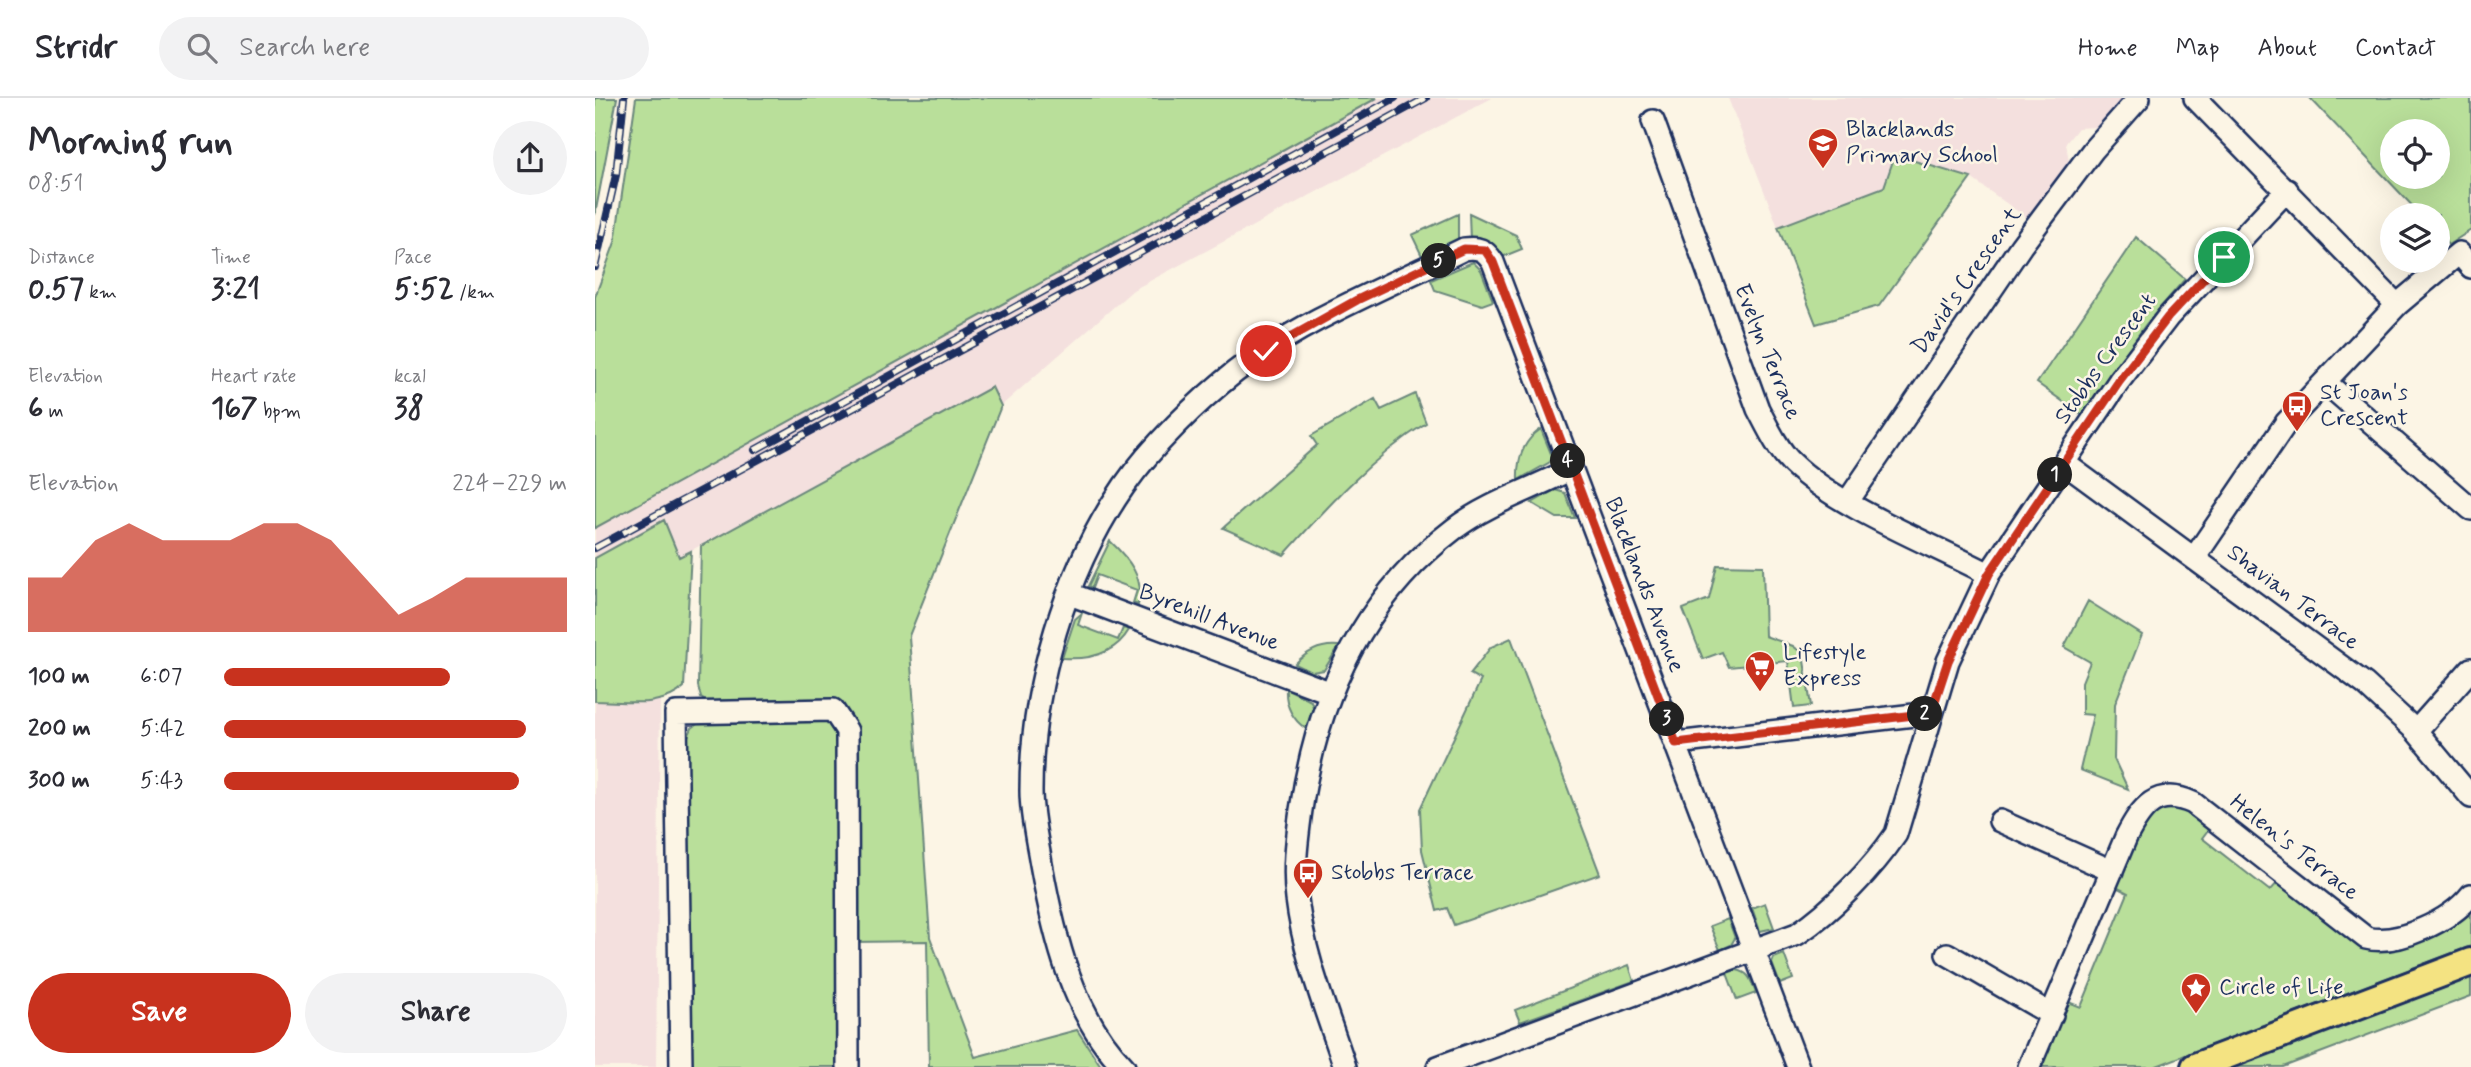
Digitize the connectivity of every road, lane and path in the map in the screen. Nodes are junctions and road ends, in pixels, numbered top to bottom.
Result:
1 (2139, 98) edge
2 (2195, 98) edge
3 (1653, 121) dead end
4 (2287, 190) junction
5 (2467, 255) edge
6 (2397, 305) junction
7 (2325, 382) junction
8 (2064, 463) junction
9 (1571, 469) junction
10 (1848, 501) junction
11 (2471, 509) edge
12 (2195, 557) junction
13 (1989, 574) junction
14 (1070, 594) junction
15 (2471, 669) edge
16 (1329, 692) junction
17 (1931, 713) junction
18 (2417, 731) junction
19 (1676, 743) junction
20 (2471, 797) edge
21 (2000, 821) dead end
22 (2112, 871) junction
23 (2471, 895) edge
24 (1754, 950) junction
25 (1947, 954) dead end
26 (2471, 962) edge
27 (2052, 1015) junction
28 (681, 1067) edge
29 (848, 1067) edge
30 (1124, 1067) edge
31 (1345, 1067) edge
32 (1438, 1067) edge
33 (1798, 1067) edge
34 (2029, 1067) edge
35 (2195, 1067) edge

1 - 10 street, David's Crescent
2 - 4 street
3 - 10 street, Evelyn Terrace
4 - 6 street
4 - 8 street, Stobbs Crescent
5 - 6 street
6 - 7 street
7 - 11 street
7 - 12 street
8 - 12 street, Shavian Terrace
8 - 13 street, Stobbs Crescent
9 - 14 street, Blacklands Avenue
9 - 16 street
9 - 19 street, Blacklands Avenue
10 - 13 street, Evelyn Terrace
12 - 18 street, Shavian Terrace
13 - 17 street, Stobbs Crescent
14 - 16 street, Byrehill Avenue
14 - 30 street
15 - 18 street
16 - 31 street
17 - 19 street
17 - 24 street, Stobbs Crescent
18 - 20 street, Shavian Terrace
19 - 24 street, Blacklands Avenue
21 - 22 street
22 - 23 street, Helen's Terrace
22 - 27 street, Helen's Terrace
24 - 32 street
24 - 33 street, Blacklands Avenue
25 - 27 street
26 - 35 main road
27 - 34 street, Helen's Terrace
28 - 29 street

